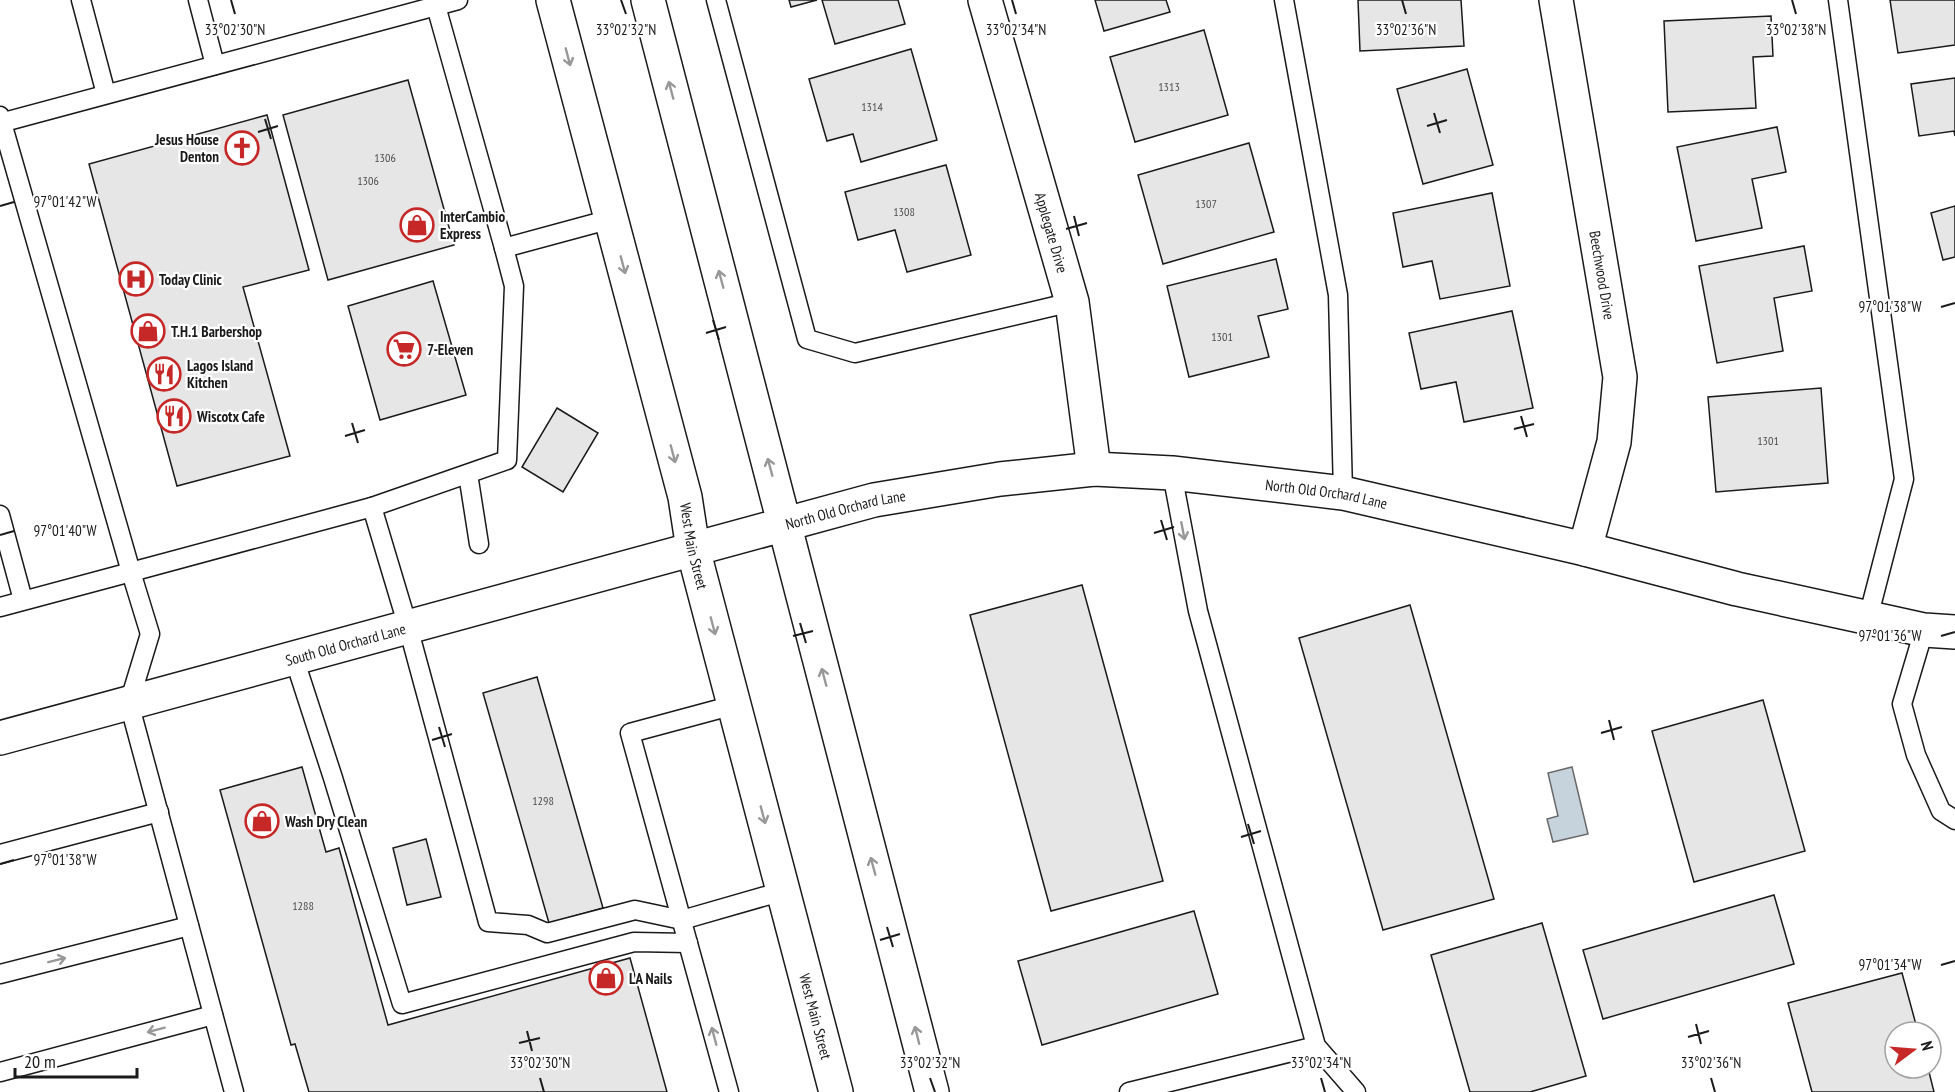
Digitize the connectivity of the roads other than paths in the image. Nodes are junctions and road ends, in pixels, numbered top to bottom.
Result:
1 (81, 0) edge
2 (198, 0) edge
3 (458, 0) edge
4 (553, 0) edge
5 (648, 0) edge
6 (716, 0) edge
7 (985, 0) edge
8 (1284, 0) edge
9 (1556, 0) edge
10 (1838, 0) edge
11 (435, 3) edge
12 (215, 65) junction
13 (106, 94) junction
14 (0, 121) edge
15 (611, 219) junction
16 (504, 248) junction
17 (1072, 302) junction
18 (1095, 470) junction
19 (1172, 473) junction
20 (468, 474) junction
21 (1343, 493) junction
22 (372, 507) junction
23 (0, 515) edge
24 (785, 524) junction
25 (479, 544) dead end
26 (693, 549) junction
27 (1585, 549) junction
28 (131, 572) junction
29 (23, 600) junction
30 (0, 606) edge
31 (1868, 618) junction
32 (408, 627) junction
33 (1939, 631) edge
34 (294, 658) junction
35 (129, 703) junction
36 (734, 705) junction
37 (0, 738) edge
38 (159, 812) junction
39 (1955, 819) edge
40 (0, 854) edge
41 (783, 891) junction
42 (682, 920) junction
43 (189, 926) junction
44 (688, 944) junction
45 (0, 974) edge
46 (213, 1015) junction
47 (1316, 1046) junction
48 (0, 1072) edge
49 (234, 1092) edge
50 (729, 1092) edge
51 (836, 1092) edge
52 (932, 1092) edge
53 (1129, 1092) edge
54 (1356, 1092) edge

1 - 13 lane
2 - 12 lane
3 - 11 lane
4 -> 15 street, West Main Street
24 -> 5 street
6 - 17 lane
7 - 17 street, Applegate Drive
8 - 21 lane
9 - 27 street, Beechwood Drive
10 - 31 lane
11 - 12 lane
11 - 16 lane
12 - 13 lane
13 - 14 lane
14 - 28 lane
15 - 16 lane
15 -> 26 street, West Main Street
16 - 20 lane
17 - 18 street, Applegate Drive
18 - 19 street, North Old Orchard Lane
18 - 24 street, North Old Orchard Lane
19 - 21 street, North Old Orchard Lane
19 -> 47 lane
20 - 22 lane
20 - 25 lane
21 - 27 street, North Old Orchard Lane
22 - 28 lane
22 - 32 lane
23 - 29 lane
24 - 26 street, North Old Orchard Lane
52 -> 24 street
26 - 32 street, South Old Orchard Lane
26 -> 36 street, West Main Street
27 - 31 street, North Old Orchard Lane
28 - 29 lane
28 - 35 lane
29 - 30 lane
31 - 33 street, North Old Orchard Lane
32 - 34 street, South Old Orchard Lane
32 - 42 lane
33 - 39 lane
34 - 35 street, South Old Orchard Lane
34 - 44 lane
35 - 37 street, South Old Orchard Lane
35 - 38 lane
36 -> 41 street, West Main Street
36 - 42 lane
38 - 40 lane
38 - 43 lane
41 - 42 lane
41 - 51 street, West Main Street
42 - 44 lane
45 -> 43 lane
43 - 46 lane
50 -> 44 lane
46 -> 48 lane
46 - 49 lane
47 - 53 lane
47 - 54 lane

